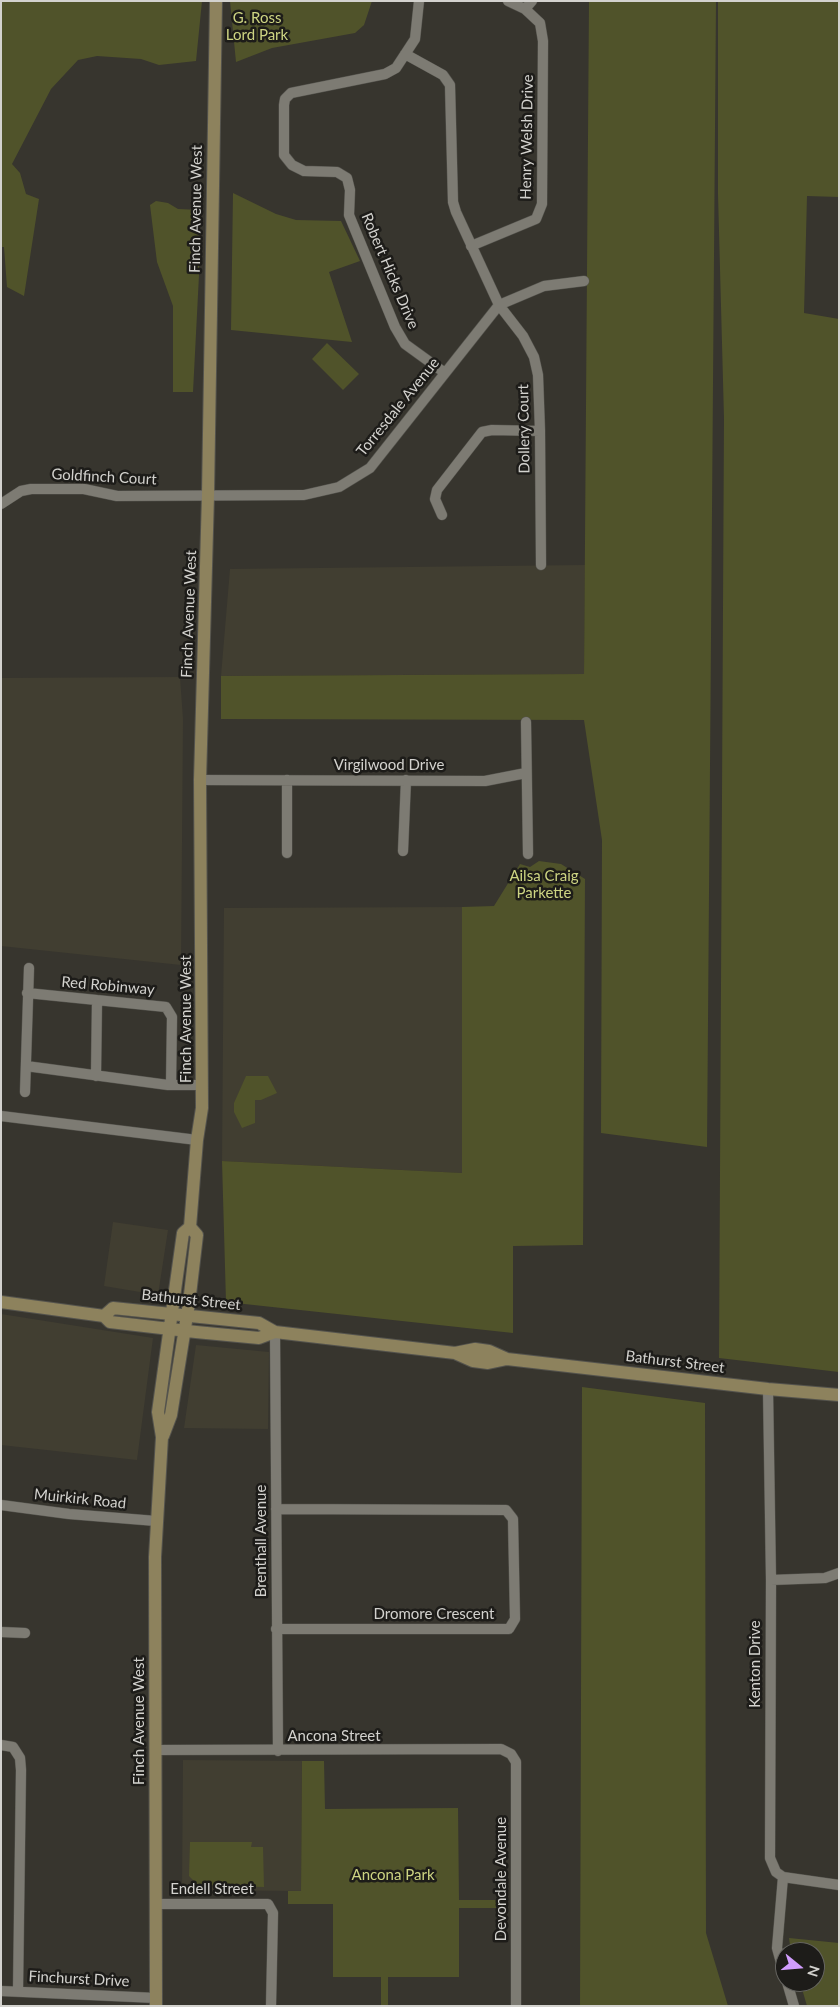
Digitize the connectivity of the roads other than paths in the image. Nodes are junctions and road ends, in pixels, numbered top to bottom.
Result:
1 (216, 1) edge
2 (419, 1) edge
3 (508, 1) edge
4 (528, 5) edge
5 (405, 54) junction
6 (471, 246) junction
7 (584, 281) dead end
8 (499, 305) junction
9 (445, 373) junction
10 (540, 431) junction
11 (208, 495) junction
12 (1, 504) edge
13 (442, 515) dead end
14 (541, 565) dead end
15 (526, 722) dead end
16 (526, 773) junction
17 (200, 780) junction
18 (287, 780) junction
19 (406, 780) junction
20 (403, 851) dead end
21 (287, 853) dead end
22 (528, 854) dead end
23 (29, 968) dead end
24 (27, 993) junction
25 (97, 1000) junction
26 (26, 1066) junction
27 (96, 1076) junction
28 (170, 1085) junction
29 (202, 1085) junction
30 (25, 1092) dead end
31 (1, 1116) edge
32 (197, 1140) junction
33 (190, 1227) junction
34 (1, 1302) edge
35 (171, 1314) junction
36 (104, 1316) junction
37 (186, 1316) junction
38 (170, 1329) junction
39 (183, 1331) junction
40 (275, 1332) junction
41 (768, 1389) junction
42 (839, 1395) edge
43 (162, 1437) junction
44 (1, 1506) edge
45 (276, 1509) junction
46 (156, 1521) junction
47 (839, 1574) edge
48 (771, 1580) junction
49 (276, 1629) junction
50 (1, 1632) edge
51 (26, 1632) dead end
52 (1, 1745) edge
53 (155, 1750) junction
54 (278, 1751) junction
55 (511, 1754) joint
56 (783, 1877) junction
57 (839, 1885) edge
58 (156, 1904) junction
59 (778, 1942) edge
60 (1, 1991) edge
61 (18, 1992) junction
62 (790, 1992) edge
63 (156, 2002) edge
64 (271, 2006) edge
65 (516, 2006) edge
66 (794, 2006) edge

1 - 11 main road, Finch Avenue West
2 - 5 street, Robert Hicks Drive
3 - 4 street, Henry Welsh Drive
4 - 6 street, Henry Welsh Drive
5 - 6 street, Dollery Court
5 - 9 street, Robert Hicks Drive
6 - 8 street, Dollery Court
7 - 8 street, Torresdale Avenue
8 - 9 street, Torresdale Avenue
8 - 10 street, Dollery Court
9 - 11 street, Torresdale Avenue
10 - 13 street
10 - 14 street, Dollery Court
11 - 12 street, Goldfinch Court
11 - 17 main road, Finch Avenue West
15 - 16 street
16 - 19 street, Virgilwood Drive
16 - 22 street
17 - 18 street, Virgilwood Drive
17 - 29 main road, Finch Avenue West
18 - 19 street, Virgilwood Drive
18 - 21 street
19 - 20 street
23 - 24 street
24 - 25 street, Red Robinway
24 - 26 street
25 - 27 street
25 - 28 street, Red Robinway
26 - 27 street
26 - 30 street
27 - 28 street
28 - 29 street
29 - 32 main road, Finch Avenue West
31 - 32 street
32 - 33 main road, Finch Avenue West
33 - 35 main road, Finch Avenue West
33 - 37 main road, Finch Avenue West
34 - 36 main road, Bathurst Street
35 - 36 main road, Bathurst Street
35 - 37 main road, Bathurst Street
35 - 38 main road, Finch Avenue West
36 - 38 main road, Bathurst Street
37 - 39 main road, Finch Avenue West
37 - 40 main road, Bathurst Street
38 - 39 main road, Bathurst Street
38 - 43 main road, Finch Avenue West
39 - 40 main road, Bathurst Street
39 - 43 main road, Finch Avenue West
40 - 41 main road, Bathurst Street
40 - 45 street, Brenthall Avenue
41 - 42 main road, Bathurst Street
41 - 48 street, Kenton Drive
43 - 46 main road, Finch Avenue West
44 - 46 street, Muirkirk Road
45 - 49 street, Brenthall Avenue
45 - 49 street, Dromore Crescent
46 - 53 main road, Finch Avenue West
47 - 48 street
48 - 56 street, Kenton Drive
49 - 54 street, Brenthall Avenue
50 - 51 street
52 - 61 street
53 - 54 street, Ancona Street
53 - 58 main road, Finch Avenue West
54 - 55 street, Ancona Street
55 - 65 street, Devondale Avenue
56 - 57 street
56 - 59 street
58 - 63 main road, Finch Avenue West
58 - 64 street, Endell Street
60 - 61 street, Finchurst Drive
61 - 63 street, Finchurst Drive
62 - 66 street

